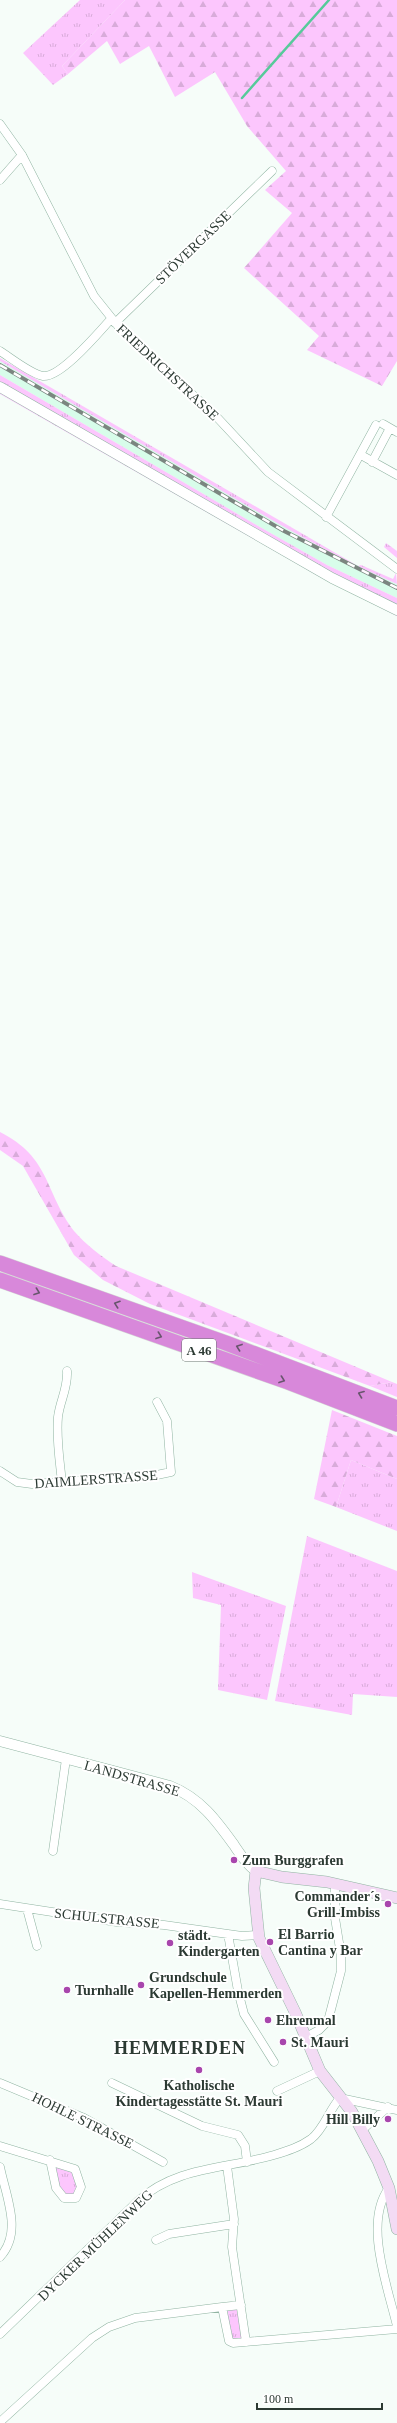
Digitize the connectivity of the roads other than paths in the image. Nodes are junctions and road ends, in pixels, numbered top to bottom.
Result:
1 (0, 124) edge
2 (22, 155) junction
3 (272, 170) dead end
4 (0, 180) edge
5 (113, 321) junction
6 (0, 351) edge
7 (0, 387) edge
8 (386, 427) edge
9 (361, 455) junction
10 (372, 462) junction
11 (397, 475) edge
12 (326, 517) junction
13 (397, 569) edge
14 (397, 610) edge
15 (0, 1263) edge
16 (0, 1280) edge
17 (67, 1371) dead end
18 (157, 1402) dead end
19 (397, 1408) edge
20 (397, 1424) edge
21 (0, 1471) edge
22 (62, 1483) junction
23 (0, 1741) edge
24 (66, 1759) junction
25 (53, 1851) dead end
26 (256, 1871) junction
27 (335, 1883) junction
28 (397, 1898) edge
29 (0, 1904) edge
30 (27, 1909) junction
31 (228, 1934) junction
32 (258, 1934) junction
33 (37, 1946) dead end
34 (306, 2037) junction
35 (274, 2062) dead end
36 (320, 2071) junction
37 (0, 2083) edge
38 (112, 2083) dead end
39 (277, 2091) dead end
40 (340, 2098) junction
41 (388, 2107) junction
42 (397, 2110) edge
43 (362, 2130) junction
44 (0, 2146) edge
45 (50, 2160) junction
46 (164, 2162) dead end
47 (247, 2162) junction
48 (227, 2166) junction
49 (0, 2167) edge
50 (389, 2188) junction
51 (234, 2224) junction
52 (397, 2229) edge
53 (156, 2240) dead end
54 (0, 2258) edge
55 (241, 2305) junction
56 (222, 2307) junction
57 (397, 2326) edge
58 (397, 2329) edge
59 (0, 2334) edge
60 (246, 2342) junction
61 (0, 2422) edge

1 - 2 street, FRIEDRICHSTRASSE
2 - 4 street
2 - 5 street, FRIEDRICHSTRASSE
3 - 5 street, STÖVERGASSE
5 - 6 street, STÖVERGASSE
5 - 12 street, FRIEDRICHSTRASSE
7 - 14 street
8 - 9 street
8 - 10 street
9 - 10 street
9 - 12 street
10 - 11 street
12 - 13 street, FRIEDRICHSTRASSE
19 -> 15 highway, A 46
16 -> 20 highway, A 46
17 - 22 street
18 - 22 street, DAIMLERSTRASSE
21 - 22 street, DAIMLERSTRASSE
23 - 24 street, LANDSTRASSE
24 - 25 street
24 - 26 street, LANDSTRASSE
26 - 27 main road
26 - 32 main road
27 - 28 main road
27 - 34 street
29 - 30 street, SCHULSTRASSE
30 - 31 street, SCHULSTRASSE
30 - 33 street
31 - 32 street, SCHULSTRASSE
31 - 35 street
32 - 34 main road
34 - 36 main road
36 - 39 street
36 - 40 main road
37 - 46 street, HOHLE STRASSE
38 - 47 street
40 - 41 street
40 - 43 main road
40 - 47 street, DYCKER MÜHLENWEG
41 - 42 street
41 - 43 street
43 - 50 main road
44 - 45 street
45 - 45 street
47 - 48 street, DYCKER MÜHLENWEG
48 - 51 street
48 - 59 street, DYCKER MÜHLENWEG
49 - 54 street
50 - 52 main road
50 - 57 street
51 - 53 street
51 - 55 street
55 - 56 street
55 - 60 street
56 - 60 street
56 - 61 street
58 - 60 street

